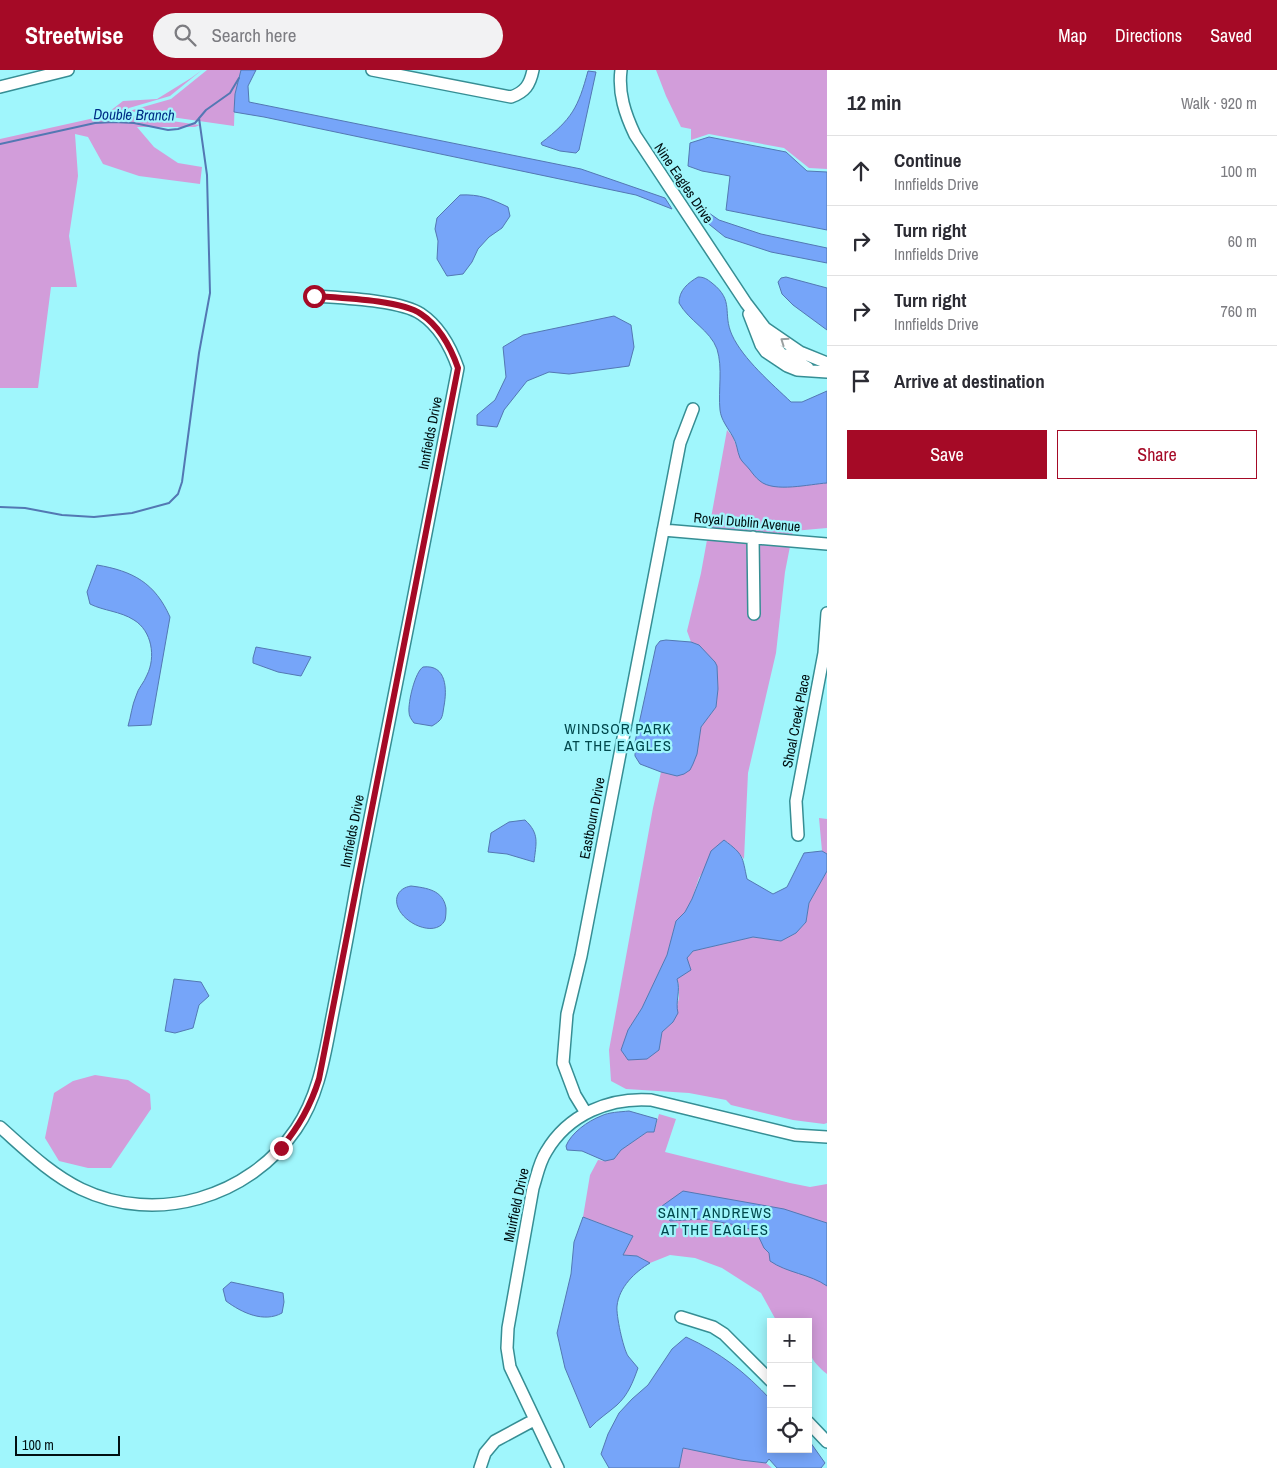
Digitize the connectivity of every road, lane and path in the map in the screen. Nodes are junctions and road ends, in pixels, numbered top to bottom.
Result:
1 (68, 70) edge
2 (372, 70) edge
3 (533, 70) edge
4 (621, 70) edge
5 (0, 88) edge
6 (314, 296) dead end
7 (746, 303) junction
8 (827, 363) edge
9 (823, 372) edge
10 (694, 409) dead end
11 (663, 530) junction
12 (753, 537) junction
13 (827, 544) edge
14 (827, 613) edge
15 (754, 614) dead end
16 (798, 835) dead end
17 (586, 1113) junction
18 (0, 1127) edge
19 (827, 1137) edge
20 (681, 1316) dead end
21 (767, 1377) edge
22 (534, 1420) junction
23 (812, 1426) edge
24 (827, 1442) edge
25 (480, 1468) edge
26 (558, 1468) edge

1 - 5 street
2 - 3 street
4 - 7 street, Nine Eagles Drive
6 - 18 street, Innfields Drive
8 -> 7 street, Nine Eagles Drive
7 - 9 street, Nine Eagles Drive
7 - 9 street, Nine Eagles Drive
10 - 11 street, Eastbourn Drive
11 - 12 street, Royal Dublin Avenue
11 - 17 street, Eastbourn Drive
12 - 13 street, Royal Dublin Avenue
12 - 15 street
14 - 16 street, Shoal Creek Place
17 - 19 street, Muirfield Drive
17 - 22 street, Muirfield Drive
20 - 21 street
22 - 25 street
22 - 26 street, Muirfield Drive
23 - 24 street

